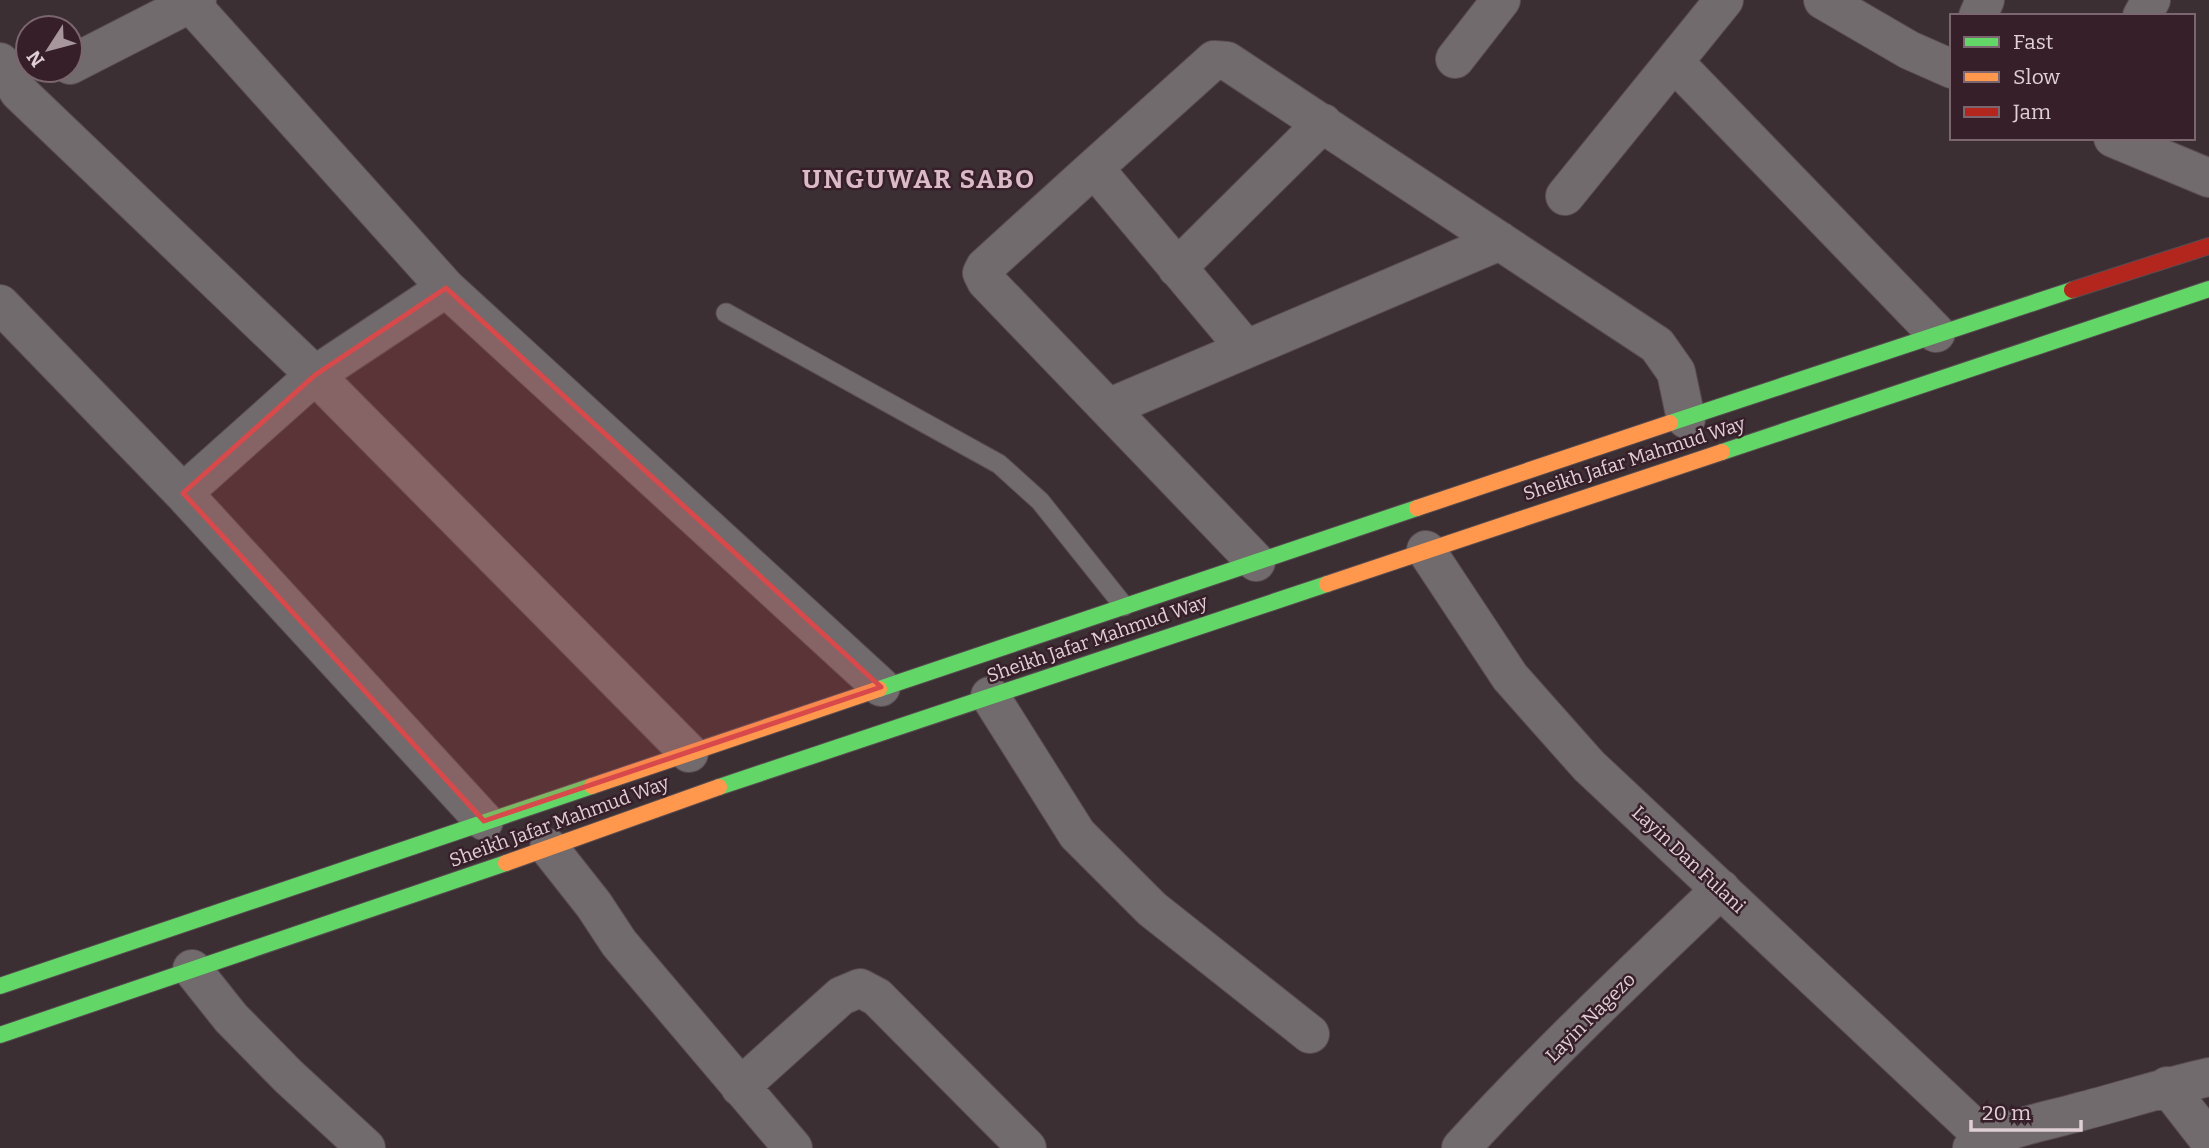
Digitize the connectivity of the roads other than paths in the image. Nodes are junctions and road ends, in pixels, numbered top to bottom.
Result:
1 (1501, 0) edge
2 (1724, 0) edge
3 (1824, 0) edge
4 (172, 6) edge
5 (84, 57) edge
6 (1455, 59) dead end
7 (1674, 62) junction
8 (1950, 68) edge
9 (6, 85) edge
10 (1323, 123) junction
11 (2118, 140) edge
12 (1094, 168) junction
13 (2209, 178) edge
14 (1564, 196) dead end
15 (1500, 241) junction
16 (2209, 246) edge
17 (1177, 268) junction
18 (446, 288) junction
19 (2209, 289) edge
20 (0, 304) edge
21 (726, 313) dead end
22 (1936, 332) junction
23 (1246, 349) junction
24 (315, 376) junction
25 (1108, 408) junction
26 (1686, 419) junction
27 (183, 493) junction
28 (1426, 550) junction
29 (1256, 562) junction
30 (1124, 606) junction
31 (881, 687) junction
32 (990, 696) junction
33 (689, 752) junction
34 (484, 821) junction
35 (549, 848) junction
36 (1721, 888) junction
37 (192, 969) junction
38 (0, 986) edge
39 (1310, 1034) dead end
40 (0, 1035) edge
41 (2209, 1077) edge
42 (2167, 1086) junction
43 (740, 1087) junction
44 (2209, 1140) edge
45 (1979, 1144) edge
46 (366, 1148) edge
47 (793, 1148) edge
48 (1027, 1148) edge
49 (1461, 1148) edge

1 - 6 street
2 - 7 street
3 - 8 street
4 - 5 street
4 - 18 street
7 - 14 street
7 - 22 street
9 - 24 street
10 - 12 street
10 - 15 street
10 - 17 street
11 - 13 street
12 - 17 street
12 - 25 street
15 - 23 street
15 - 26 street
16 - 22 main road, Sheikh Jafar Mahmud Way
17 - 23 street
18 - 24 street
18 - 31 street
19 - 28 main road, Sheikh Jafar Mahmud Way
20 - 27 street
21 - 30 lane
22 - 26 main road, Sheikh Jafar Mahmud Way
23 - 25 street
24 - 27 street
24 - 33 street
25 - 29 street
26 - 29 main road, Sheikh Jafar Mahmud Way
27 - 34 street
28 - 32 main road, Sheikh Jafar Mahmud Way
28 - 36 street, Layin Dan Fulani
29 - 30 main road, Sheikh Jafar Mahmud Way
30 - 31 main road, Sheikh Jafar Mahmud Way
31 - 33 main road, Sheikh Jafar Mahmud Way
32 - 35 main road, Sheikh Jafar Mahmud Way
32 - 39 street
33 - 34 main road, Sheikh Jafar Mahmud Way
34 - 38 main road, Sheikh Jafar Mahmud Way
35 - 37 main road, Sheikh Jafar Mahmud Way
35 - 43 street
36 - 45 street, Layin Dan Fulani
36 - 49 street, Layin Nagezo
37 - 40 main road, Sheikh Jafar Mahmud Way
37 - 46 street
41 - 42 street, Layin Dan Fulani
42 - 44 street
42 - 45 street, Layin Dan Fulani
43 - 47 street
43 - 48 street

